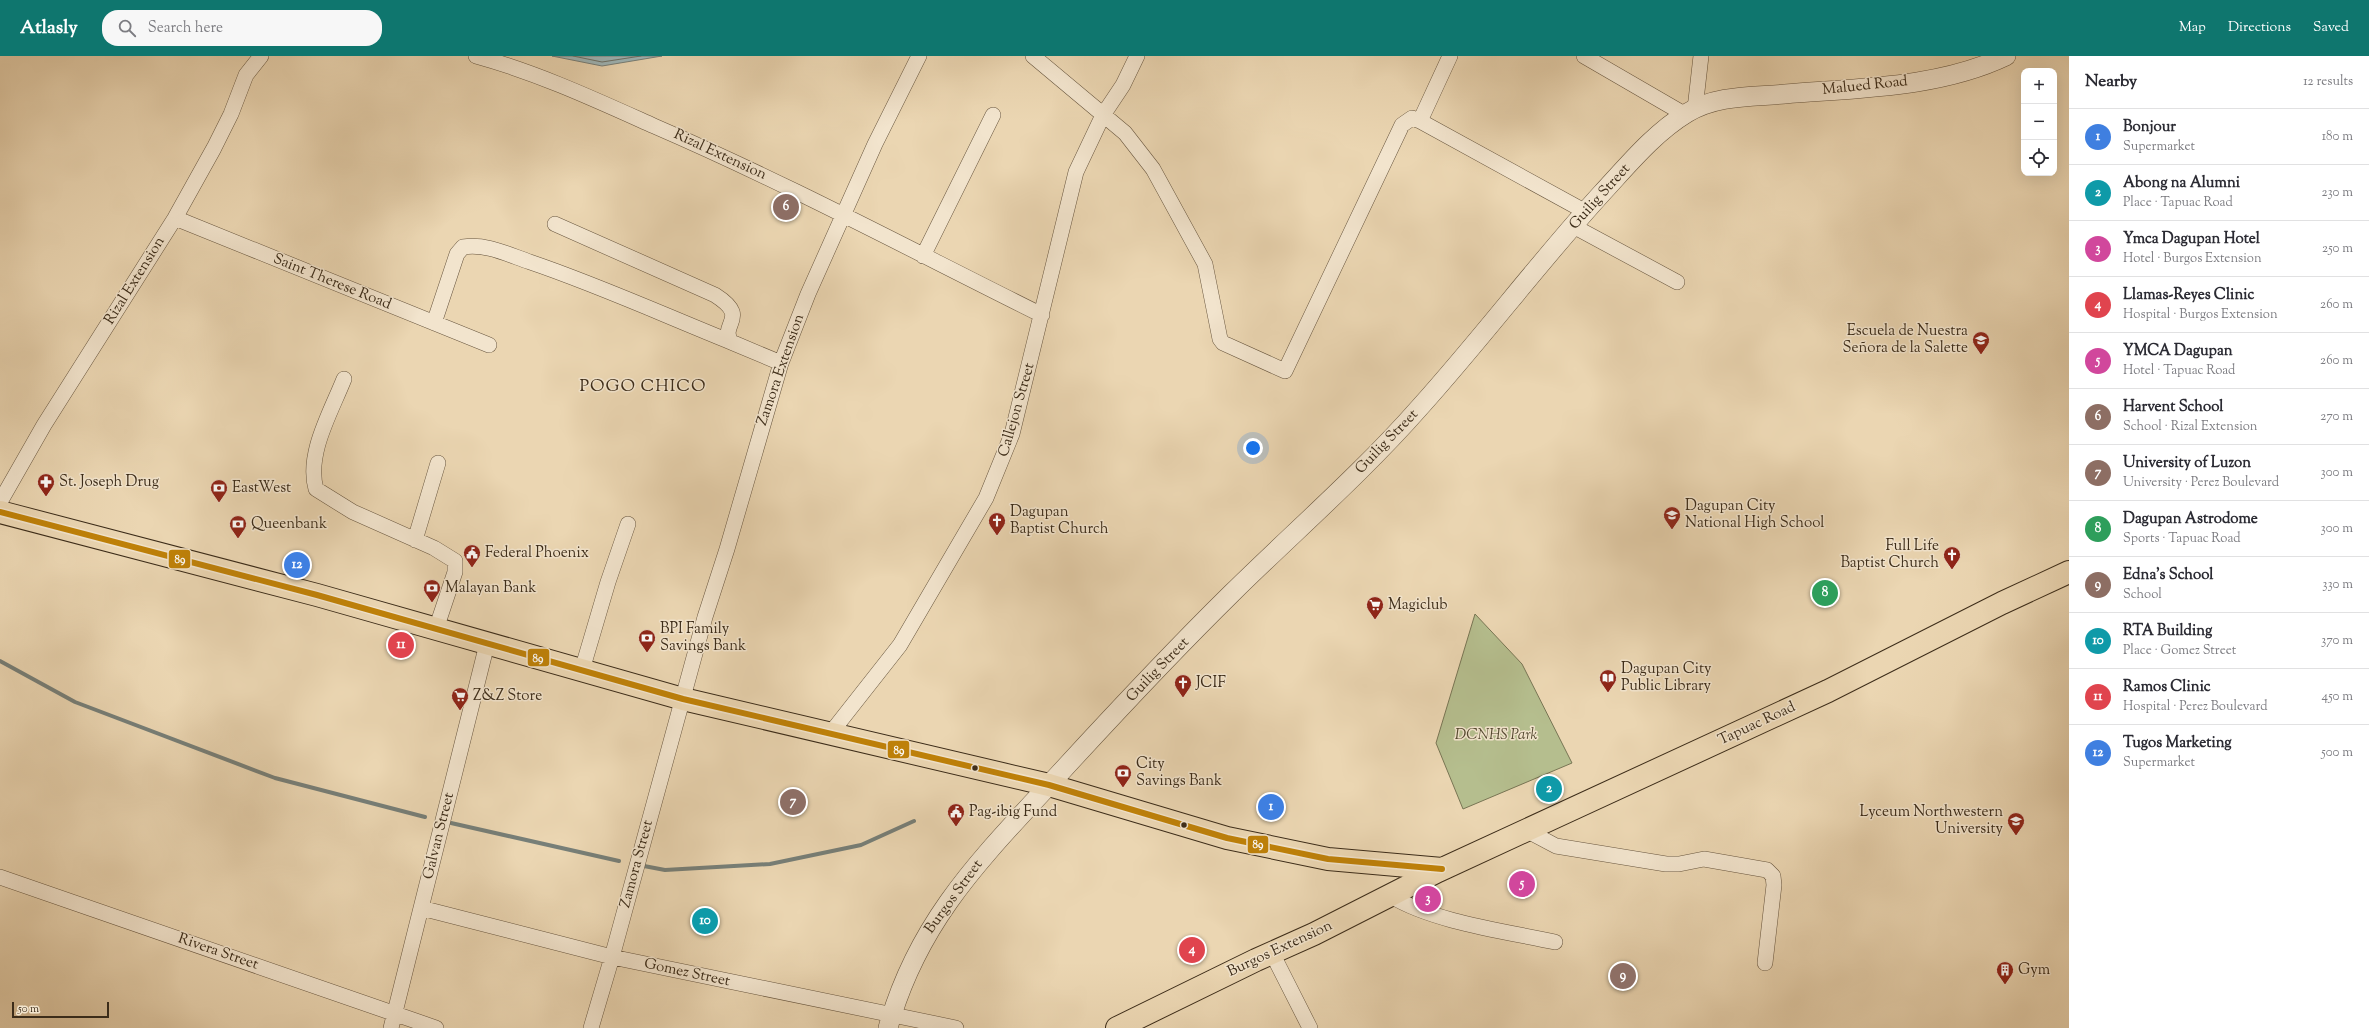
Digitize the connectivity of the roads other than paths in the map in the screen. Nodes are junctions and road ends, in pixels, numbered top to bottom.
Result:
1 (261, 56) edge
2 (476, 56) edge
3 (919, 56) edge
4 (1033, 56) edge
5 (1137, 56) edge
6 (1450, 56) edge
7 (1584, 56) edge
8 (1701, 56) edge
9 (2006, 56) edge
10 (1720, 99) joint
11 (1690, 112) junction
12 (993, 115) dead end
13 (1104, 115) junction
14 (1420, 120) junction
15 (1586, 212) junction
16 (844, 216) junction
17 (175, 218) junction
18 (555, 224) dead end
19 (1573, 226) junction
20 (923, 256) junction
21 (1677, 282) dead end
22 (1042, 315) junction
23 (434, 323) junction
24 (731, 342) junction
25 (489, 345) dead end
26 (781, 363) junction
27 (344, 379) dead end
28 (438, 463) dead end
29 (0, 502) edge
30 (0, 512) edge
31 (628, 524) dead end
32 (415, 540) junction
33 (2069, 572) edge
34 (436, 629) junction
35 (486, 644) junction
36 (582, 670) junction
37 (683, 699) junction
38 (830, 734) junction
39 (1049, 785) junction
40 (1526, 830) junction
41 (1442, 869) junction
42 (0, 877) edge
43 (1390, 896) junction
44 (421, 908) junction
45 (1555, 942) dead end
46 (1272, 953) junction
47 (612, 957) junction
48 (1765, 963) dead end
49 (394, 1013) junction
50 (890, 1021) edge
51 (391, 1028) edge
52 (436, 1028) edge
53 (591, 1028) edge
54 (956, 1028) edge
55 (1117, 1028) edge
56 (1310, 1028) edge

1 - 17 street, Rizal Extension
2 - 16 street, Rizal Extension
3 - 16 street, Zamora Extension
4 - 13 street
5 - 13 street, Callejon Street
6 - 14 street
7 - 11 street
8 - 11 street
9 - 10 street, Malued Road
10 - 11 street, Guilig Street
11 - 15 street, Guilig Street
12 - 20 street
13 - 14 street
13 - 22 street, Callejon Street
14 - 15 street
15 - 19 street, Guilig Street
16 - 20 street, Rizal Extension
16 - 26 street, Zamora Extension
17 - 23 street, Saint Therese Road
17 - 29 street, Rizal Extension
18 - 24 street
19 - 21 street
19 - 39 street, Guilig Street
20 - 22 street, Rizal Extension
22 - 38 street, Callejon Street
23 - 24 street
23 - 25 street, Saint Therese Road
24 - 26 street
26 - 37 street, Zamora Extension
27 - 32 street
28 - 32 street
30 - 34 main road
31 - 36 street
32 - 34 street
33 - 40 main road, Tapuac Road
34 - 35 main road
35 - 36 main road
35 - 44 street, Galvan Street
36 - 37 main road
37 - 38 main road
37 - 47 street, Zamora Street
38 - 39 main road
39 - 41 main road
39 - 50 street, Burgos Street
40 - 41 main road, Tapuac Road
40 - 48 street
41 - 43 main road, Burgos Extension
42 - 49 street, Rivera Street
43 - 45 street
43 - 46 main road, Burgos Extension
44 - 47 street, Gomez Street
44 - 49 street, Galvan Street
46 - 55 main road, Burgos Extension
46 - 56 street
47 - 50 street, Gomez Street
47 - 53 street, Zamora Street
49 - 51 street, Galvan Street
49 - 52 street, Rivera Street
50 - 54 street, Gomez Street

